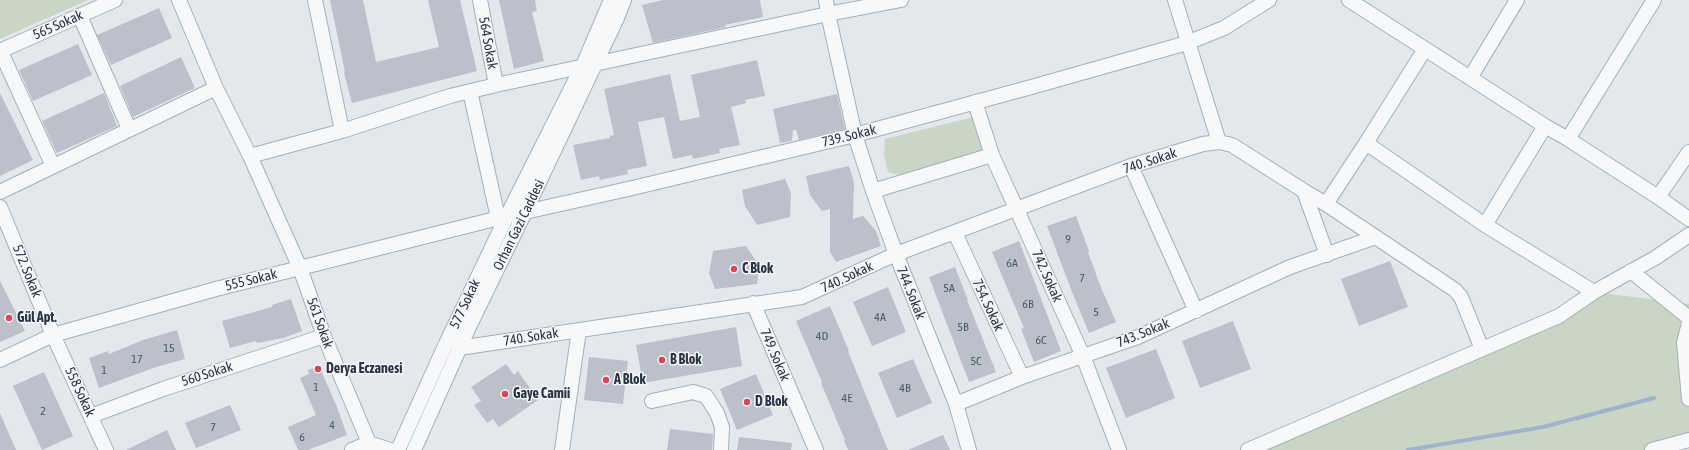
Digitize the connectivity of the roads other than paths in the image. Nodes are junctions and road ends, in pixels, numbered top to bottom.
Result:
1 (115, 0) edge
2 (179, 0) edge
3 (315, 0) edge
4 (480, 0) edge
5 (611, 0) edge
6 (624, 0) edge
7 (901, 0) edge
8 (1175, 0) edge
9 (1269, 0) edge
10 (1349, 0) edge
11 (1517, 0) edge
12 (1654, 0) edge
13 (827, 7) edge
14 (80, 16) junction
15 (1187, 42) junction
16 (1425, 49) junction
17 (0, 50) edge
18 (589, 65) junction
19 (1470, 78) junction
20 (496, 85) junction
21 (216, 88) junction
22 (470, 91) junction
23 (975, 102) junction
24 (1545, 126) junction
25 (129, 130) junction
26 (342, 131) junction
27 (855, 135) junction
28 (1568, 139) junction
29 (1219, 142) junction
30 (1366, 143) junction
31 (1689, 152) edge
32 (992, 155) junction
33 (250, 156) junction
34 (53, 166) junction
35 (1131, 166) junction
36 (873, 191) junction
37 (1304, 191) junction
38 (0, 192) edge
39 (1658, 198) junction
40 (1326, 204) junction
41 (0, 208) edge
42 (1017, 210) junction
43 (525, 212) junction
44 (503, 217) junction
45 (1689, 220) edge
46 (1485, 225) junction
47 (5, 231) edge
48 (955, 233) junction
49 (1689, 235) edge
50 (1376, 237) junction
51 (896, 254) junction
52 (1327, 255) junction
53 (300, 268) junction
54 (1631, 271) junction
55 (1594, 292) junction
56 (753, 303) junction
57 (1196, 311) junction
58 (1689, 318) edge
59 (1689, 323) edge
60 (578, 330) junction
61 (53, 335) junction
62 (324, 336) junction
63 (459, 348) junction
64 (1482, 349) junction
65 (1083, 356) junction
66 (0, 360) edge
67 (1687, 364) edge
68 (1022, 377) junction
69 (1689, 398) edge
70 (652, 401) dead end
71 (956, 404) junction
72 (91, 416) junction
73 (1689, 440) edge
74 (369, 443) junction
75 (106, 450) edge
76 (352, 450) edge
77 (390, 450) edge
78 (398, 450) edge
79 (414, 450) edge
80 (562, 450) edge
81 (721, 450) edge
82 (816, 450) edge
83 (969, 450) edge
84 (1119, 450) edge
85 (1248, 450) edge
86 (1652, 450) edge

1 - 14 street, 565 Sokak
2 - 21 street, 561 Sokak
3 - 26 street
4 - 20 street, 564 Sokak
5 - 18 street, 577 Sokak
6 - 18 street, Orhan Gazi Caddesi
7 - 13 street
8 - 15 street
9 - 15 street, 739. Sokak
10 - 16 street
11 - 19 street
12 - 28 street
13 - 18 street
13 - 27 street, 744. Sokak
14 - 17 street, 565 Sokak
14 - 25 street
15 - 23 street, 739. Sokak
15 - 29 street
16 - 19 street
16 - 30 street
17 - 34 street
18 - 20 street
18 - 43 street, Orhan Gazi Caddesi
18 - 44 street, 577 Sokak
19 - 24 street
20 - 22 street
21 - 25 street
21 - 33 street, 561 Sokak
22 - 26 street
22 - 44 street
23 - 27 street, 739. Sokak
23 - 32 street, 742. Sokak
24 - 28 street
24 - 46 street
25 - 34 street
26 - 33 street
27 - 36 street, 744. Sokak
27 - 43 street, 739. Sokak
28 - 39 street
29 - 35 street, 740. Sokak
29 - 37 street
30 - 40 street
30 - 46 street
31 - 39 street
32 - 36 street
32 - 42 street, 742. Sokak
33 - 53 street, 561 Sokak
34 - 38 street
35 - 42 street, 740. Sokak
35 - 57 street
36 - 51 street, 744. Sokak
37 - 40 street
37 - 52 street
39 - 45 street
40 - 50 street
41 - 47 street, 572. Sokak
42 - 48 street, 740. Sokak
42 - 65 street, 742. Sokak
43 - 44 street, 739. Sokak
43 - 63 street, Orhan Gazi Caddesi
44 - 53 street, 555 Sokak
44 - 78 street, 577 Sokak
46 - 55 street
47 - 61 street, 572. Sokak
48 - 51 street, 740. Sokak
48 - 68 street, 754. Sokak
49 - 54 street
50 - 52 street, 743. Sokak
50 - 64 street
51 - 56 street, 740. Sokak
51 - 71 street, 744. Sokak
52 - 57 street, 743. Sokak
53 - 61 street, 555 Sokak
53 - 62 street, 561 Sokak
54 - 55 street
54 - 58 street
55 - 64 street
56 - 60 street, 740. Sokak
56 - 82 street, 749. Sokak
57 - 65 street, 743. Sokak
59 - 67 street
60 - 63 street, 740. Sokak
60 - 80 street
61 - 66 street, 555 Sokak
61 - 72 street, 558 Sokak
62 - 72 street, 560 Sokak
62 - 74 street, 561 Sokak
63 - 79 street, Orhan Gazi Caddesi
64 - 85 street
65 - 68 street, 743. Sokak
65 - 84 street, 742. Sokak
67 - 69 street
68 - 71 street, 743. Sokak
70 - 81 street
71 - 83 street, 744. Sokak
72 - 75 street, 558 Sokak
73 - 86 street
74 - 76 street
74 - 77 street

